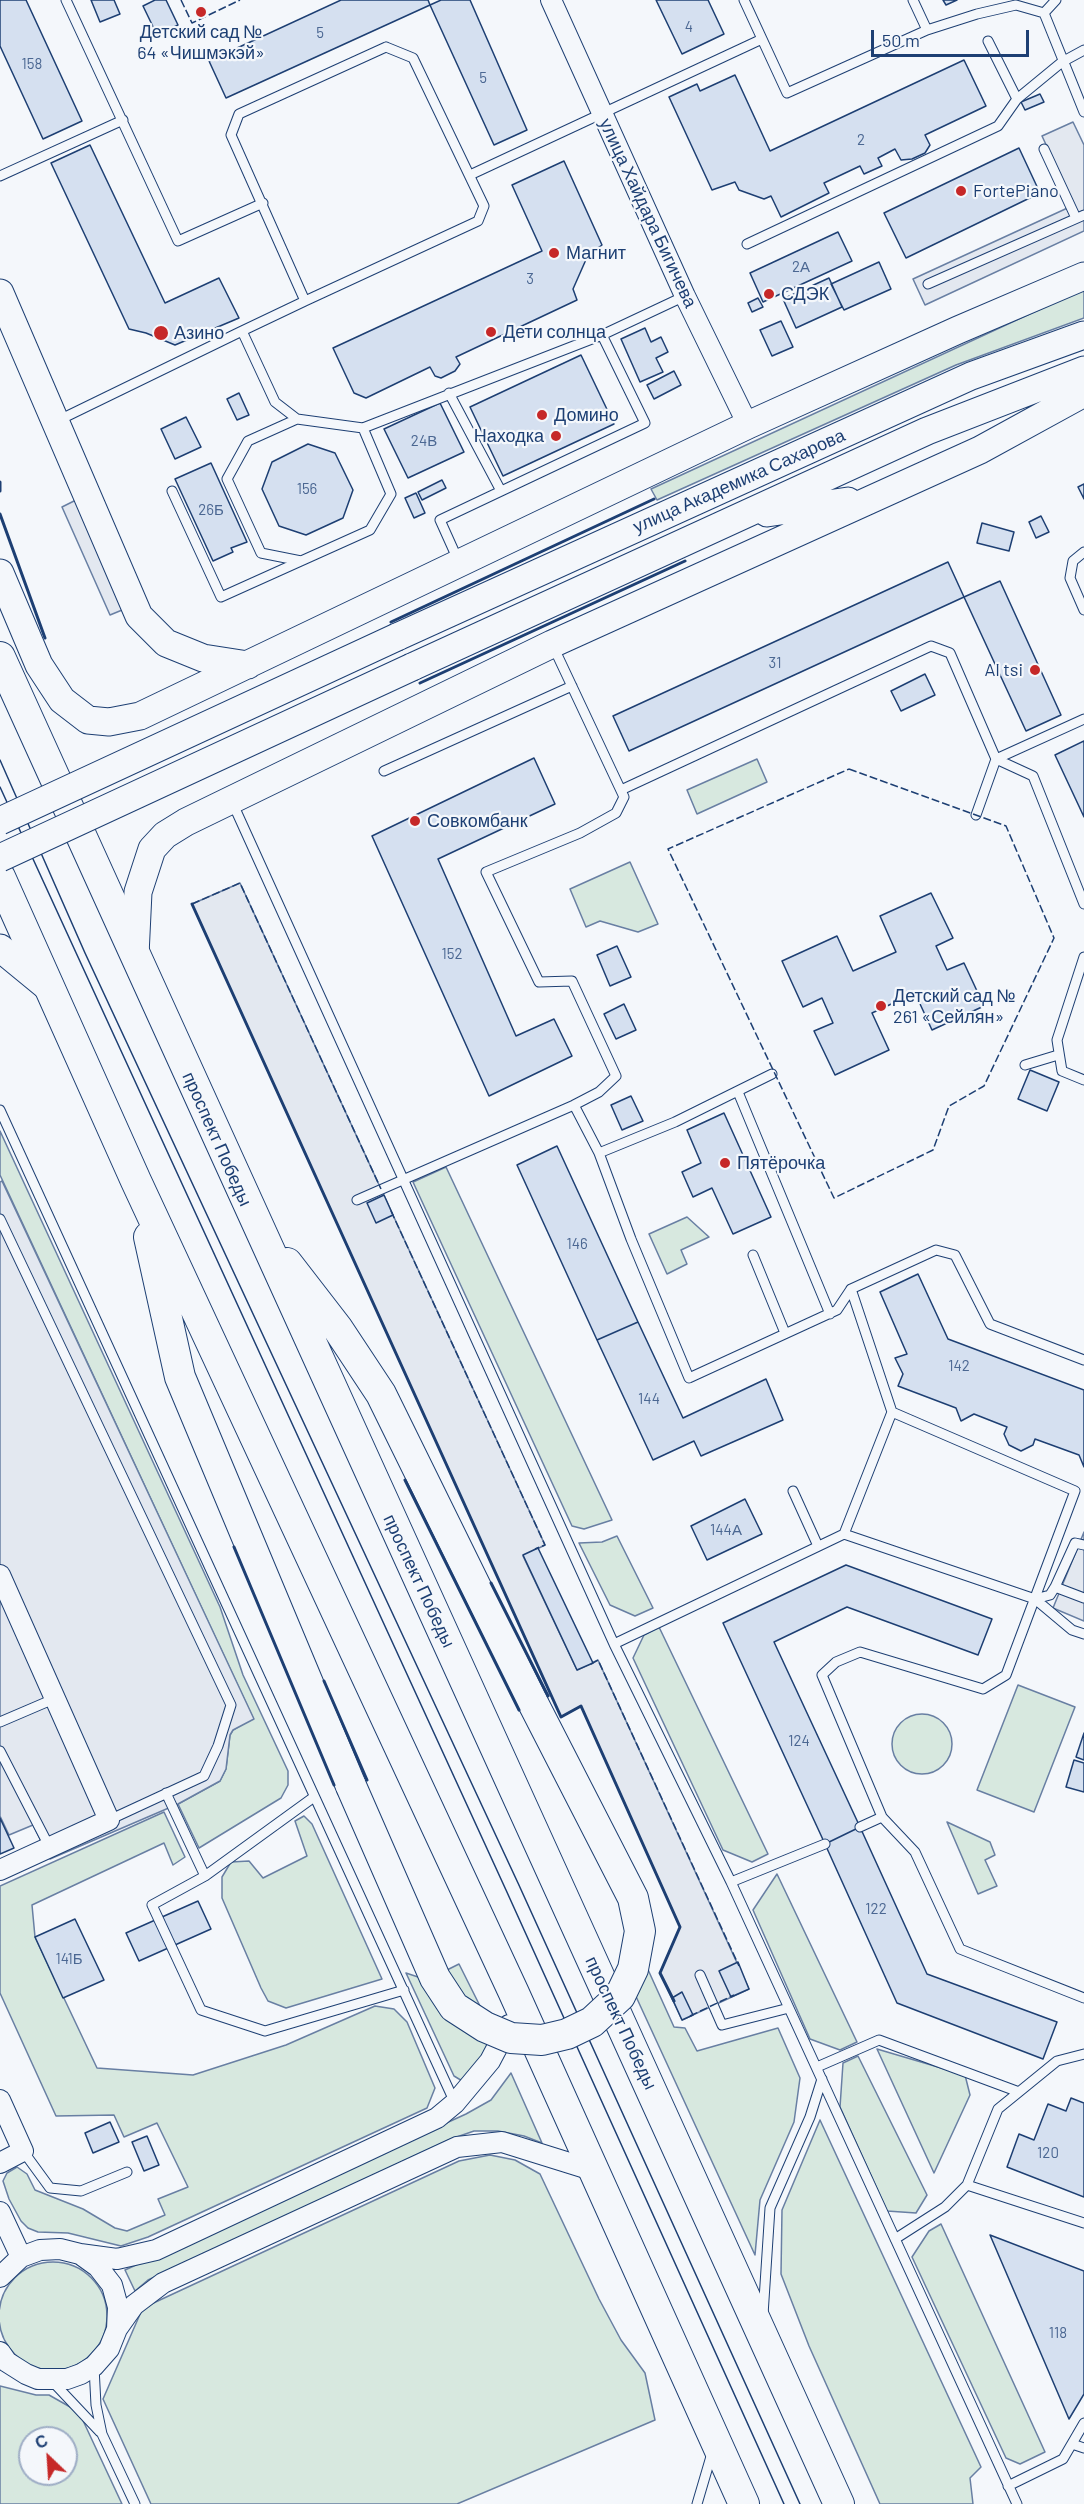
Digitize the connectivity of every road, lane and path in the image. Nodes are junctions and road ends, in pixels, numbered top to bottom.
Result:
1 (66, 0) edge
2 (551, 0) edge
3 (744, 0) edge
4 (913, 0) edge
5 (1056, 0) edge
6 (1044, 13) junction
7 (927, 30) junction
8 (762, 39) junction
9 (988, 41) dead end
10 (1084, 50) edge
11 (1062, 62) junction
12 (1017, 99) junction
13 (1084, 112) edge
14 (603, 114) junction
15 (123, 120) junction
16 (1044, 149) dead end
17 (470, 175) junction
18 (0, 176) edge
19 (263, 203) junction
20 (1080, 217) edge
21 (747, 244) dead end
22 (1084, 276) edge
23 (928, 284) dead end
24 (0, 292) edge
25 (685, 296) junction
26 (305, 300) junction
27 (242, 331) junction
28 (602, 335) junction
29 (1084, 335) edge
30 (1084, 370) edge
31 (449, 393) junction
32 (1084, 393) edge
33 (297, 419) junction
34 (57, 422) junction
35 (748, 425) junction
36 (363, 428) junction
37 (172, 490) dead end
38 (501, 491) junction
39 (879, 497) junction
40 (736, 517) junction
41 (1084, 552) edge
42 (301, 561) junction
43 (459, 563) junction
44 (0, 573) edge
45 (1084, 610) edge
46 (552, 644) junction
47 (0, 657) edge
48 (248, 665) junction
49 (572, 686) junction
50 (1084, 719) edge
51 (996, 759) junction
52 (384, 771) dead end
53 (621, 790) junction
54 (232, 801) junction
55 (976, 815) dead end
56 (0, 821) edge
57 (0, 858) edge
58 (0, 877) edge
59 (1084, 904) edge
60 (0, 948) edge
61 (135, 955) junction
62 (1084, 957) edge
63 (52, 990) junction
64 (1058, 1055) junction
65 (1024, 1065) dead end
66 (772, 1074) dead end
67 (1084, 1080) edge
68 (738, 1092) junction
69 (574, 1105) junction
70 (0, 1110) edge
71 (599, 1153) junction
72 (405, 1179) junction
73 (136, 1181) junction
74 (236, 1181) junction
75 (357, 1200) dead end
76 (0, 1218) edge
77 (753, 1255) dead end
78 (851, 1290) junction
79 (830, 1314) junction
80 (785, 1333) junction
81 (1084, 1360) edge
82 (892, 1412) junction
83 (793, 1491) dead end
84 (1080, 1493) edge
85 (844, 1534) junction
86 (1084, 1545) edge
87 (818, 1546) junction
88 (0, 1575) edge
89 (1055, 1587) junction
90 (1084, 1598) edge
91 (1035, 1599) junction
92 (1084, 1634) edge
93 (614, 1644) junction
94 (56, 1698) junction
95 (0, 1722) edge
96 (0, 1751) edge
97 (166, 1793) junction
98 (315, 1797) junction
99 (882, 1817) junction
100 (110, 1820) junction
101 (860, 1827) dead end
102 (825, 1844) dead end
103 (49, 1846) junction
104 (0, 1870) edge
105 (205, 1876) junction
106 (731, 1882) junction
107 (700, 1975) dead end
108 (404, 1990) junction
109 (1084, 1998) edge
110 (519, 2006) junction
111 (789, 2008) junction
112 (1084, 2054) edge
113 (817, 2067) junction
114 (822, 2079) junction
115 (1020, 2092) junction
116 (0, 2100) edge
117 (455, 2103) junction
118 (23, 2151) junction
119 (0, 2163) edge
120 (595, 2171) junction
121 (127, 2172) dead end
122 (967, 2185) junction
123 (0, 2212) edge
124 (1084, 2223) edge
125 (895, 2239) junction
126 (80, 2254) junction
127 (21, 2257) junction
128 (0, 2277) edge
129 (117, 2329) junction
130 (762, 2332) junction
131 (0, 2352) edge
132 (94, 2366) junction
133 (0, 2372) edge
134 (26, 2374) junction
135 (52, 2380) junction
136 (1084, 2423) edge
137 (102, 2434) junction
138 (715, 2439) junction
139 (1072, 2444) junction
140 (1084, 2448) edge
141 (1008, 2486) junction
142 (135, 2504) edge
143 (697, 2504) edge
144 (744, 2504) edge
145 (839, 2504) edge
146 (1017, 2504) edge

1 - 15 lane
2 - 14 street, улица Хайдара Бигичева
3 - 8 lane
4 - 7 lane
5 - 6 lane
6 - 7 lane
6 - 11 lane
7 - 8 lane
8 - 14 lane
9 - 12 lane
10 - 11 lane
11 - 12 lane
11 - 13 lane
12 - 21 lane
14 - 17 lane
14 - 25 street, улица Хайдара Бигичева
15 - 18 lane
15 - 19 lane
16 - 20 lane
17 - 19 lane
17 - 26 lane
19 - 26 lane
20 - 23 lane
22 - 35 main road
24 - 34 main road
25 - 28 lane
25 - 35 street, улица Хайдара Бигичева
26 - 27 lane
27 - 33 lane
27 - 34 lane
28 - 31 lane
28 - 38 lane
29 - 56 main road, улица Академика Сахарова, bridge
30 - 40 main road
31 - 36 lane
31 - 38 lane
32 - 39 main road
33 - 36 lane
33 - 42 lane
34 - 48 main road
35 - 43 main road
36 - 42 lane
37 - 42 lane
38 - 43 lane
39 - 40 main road
39 - 46 main road
40 - 57 main road, bridge
41 - 45 lane
43 - 48 main road
44 - 48 main road
46 - 49 lane
46 - 54 main road
47 - 61 main road, проспект Победы
49 - 52 lane
49 - 53 lane
50 - 51 lane
51 - 53 lane
51 - 55 lane
51 - 59 lane
53 - 69 lane
54 - 61 main road
54 - 72 lane
58 - 63 main road
60 - 63 main road
61 - 74 main road, проспект Победы
62 - 64 lane
63 - 73 main road
64 - 65 lane
64 - 67 lane
66 - 68 lane
68 - 71 lane
68 - 79 lane
69 - 71 lane
69 - 72 lane
70 - 98 lane
71 - 80 lane
72 - 75 lane
72 - 93 lane
73 - 74 main road, bridge
73 - 110 main road
74 - 130 main road, проспект Победы
76 - 97 lane
77 - 80 lane
78 - 79 lane
78 - 81 lane
78 - 82 lane
79 - 80 lane
82 - 84 lane
82 - 85 lane
83 - 87 lane
84 - 91 lane
85 - 87 lane
85 - 91 lane
86 - 89 lane
87 - 93 lane
88 - 94 street
89 - 90 lane
89 - 91 lane
91 - 92 lane
91 - 99 lane
93 - 106 lane
94 - 95 lane
94 - 100 street
96 - 103 lane
97 - 100 lane
97 - 105 lane
98 - 105 lane
98 - 108 lane
99 - 101 lane
99 - 109 lane
100 - 103 street
102 - 106 lane
103 - 104 street
105 - 108 lane
106 - 111 lane
107 - 111 lane
108 - 117 lane
110 - 117 street
110 - 120 main road
111 - 113 lane
112 - 115 lane
113 - 114 lane
113 - 115 lane
114 - 125 lane
114 - 130 lane
115 - 122 lane
116 - 118 street
117 - 126 street
118 - 119 street
118 - 121 lane
120 - 129 street
120 - 138 main road
122 - 124 lane
122 - 125 lane
123 - 127 street
125 - 141 lane
126 - 127 street
126 - 129 street
127 - 128 street
129 - 132 street
130 - 145 main road, проспект Победы
131 - 134 street
132 - 135 street
132 - 137 lane
133 - 134 street
134 - 135 street
135 - 137 lane
136 - 139 lane
137 - 142 lane
138 - 143 lane
138 - 144 main road
139 - 140 lane
139 - 141 lane
141 - 146 lane

